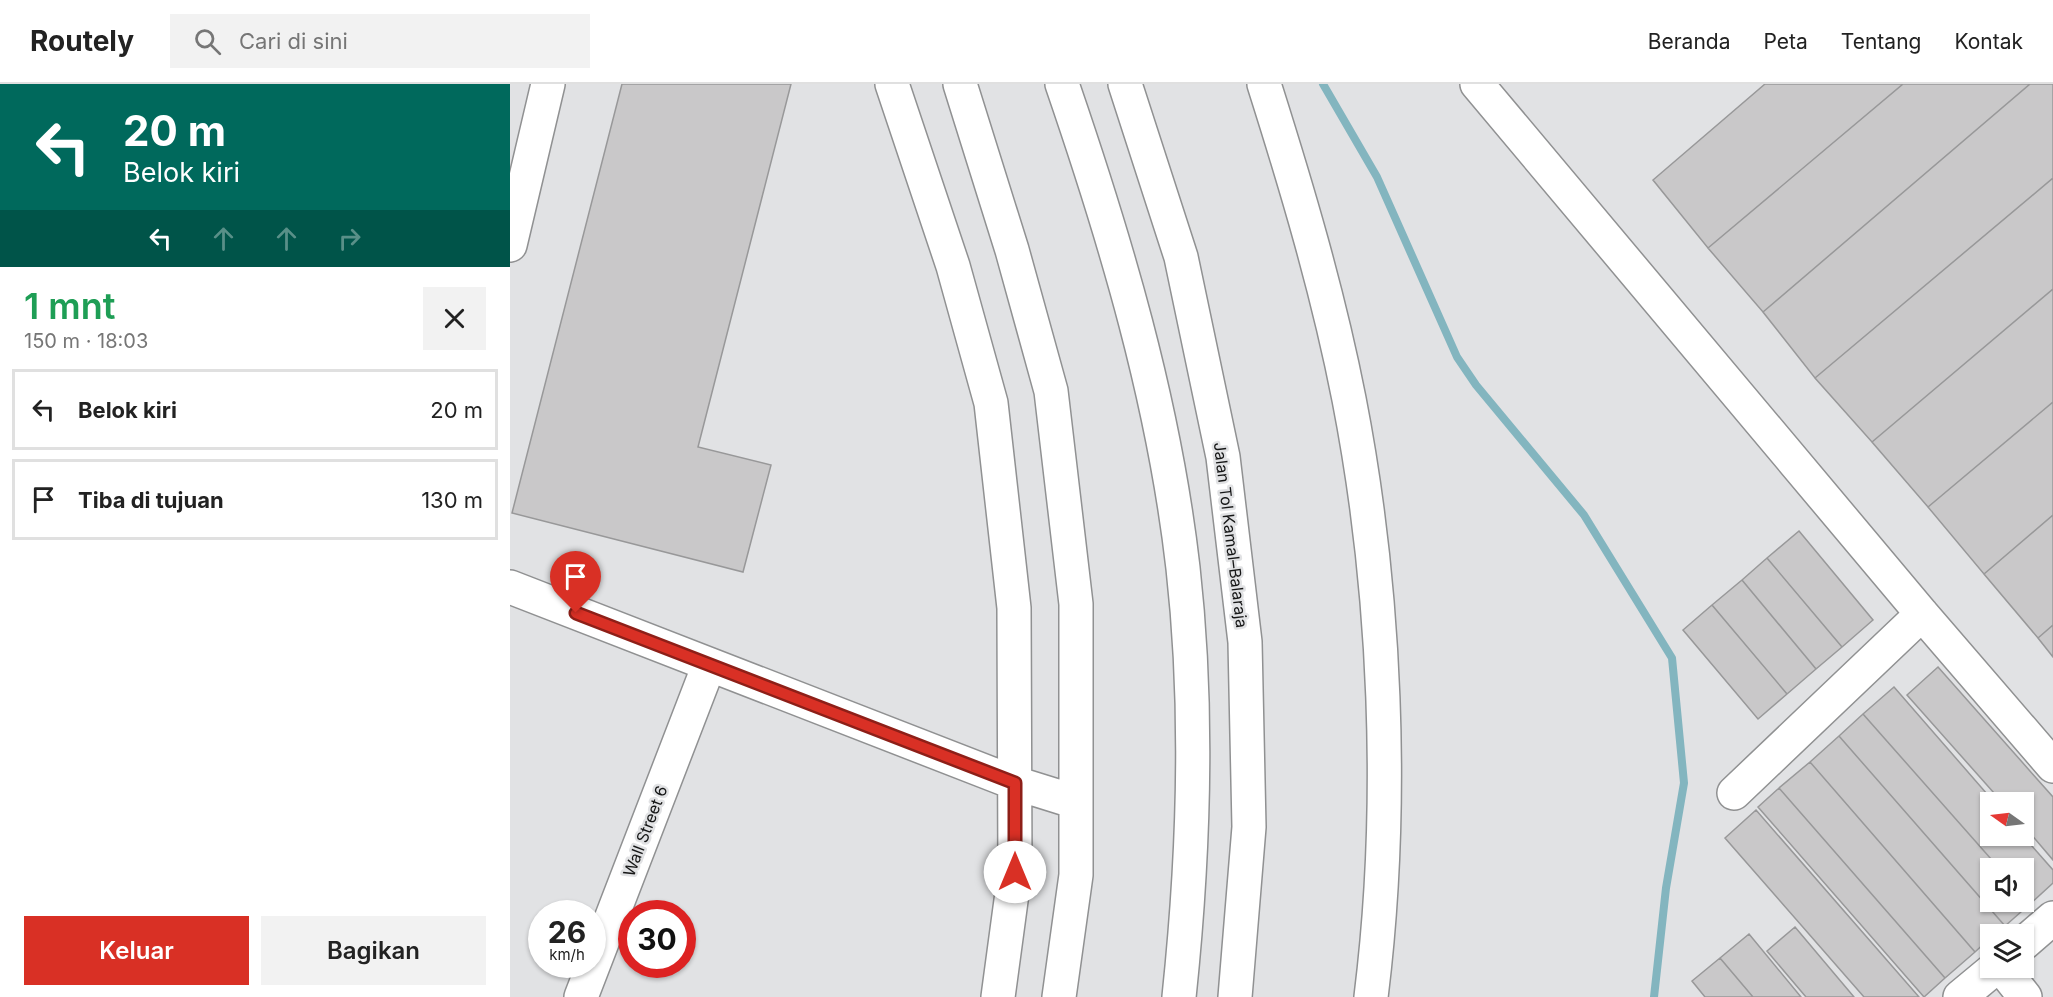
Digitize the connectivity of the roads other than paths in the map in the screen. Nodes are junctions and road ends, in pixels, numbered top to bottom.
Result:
1 (548, 84) edge
2 (892, 84) edge
3 (960, 84) edge
4 (1062, 84) edge
5 (1125, 84) edge
6 (1264, 84) edge
7 (1477, 84) edge
8 (510, 245) edge
9 (510, 587) edge
10 (1922, 614) junction
11 (709, 665) junction
12 (2053, 766) edge
13 (1015, 783) junction
14 (1734, 793) dead end
15 (1076, 802) junction
16 (2053, 918) edge
17 (2034, 934) edge
18 (1983, 978) edge
19 (2010, 978) edge
20 (580, 997) edge
21 (998, 997) edge
22 (1059, 997) edge
23 (1179, 997) edge
24 (1235, 997) edge
25 (1371, 997) edge
26 (1960, 997) edge
27 (2025, 997) edge

1 - 8 main road
2 - 13 main road
3 - 15 main road
4 - 23 main road
5 - 24 main road, Jalan Tol Kamal–Balaraja
6 - 25 main road
7 - 10 main road
9 - 11 main road
10 - 12 main road
10 - 14 main road
11 - 13 main road
11 - 20 main road, Wall Street 6
13 - 15 main road
13 - 21 main road
15 - 22 main road
16 - 17 main road
18 - 26 main road
19 - 27 main road

